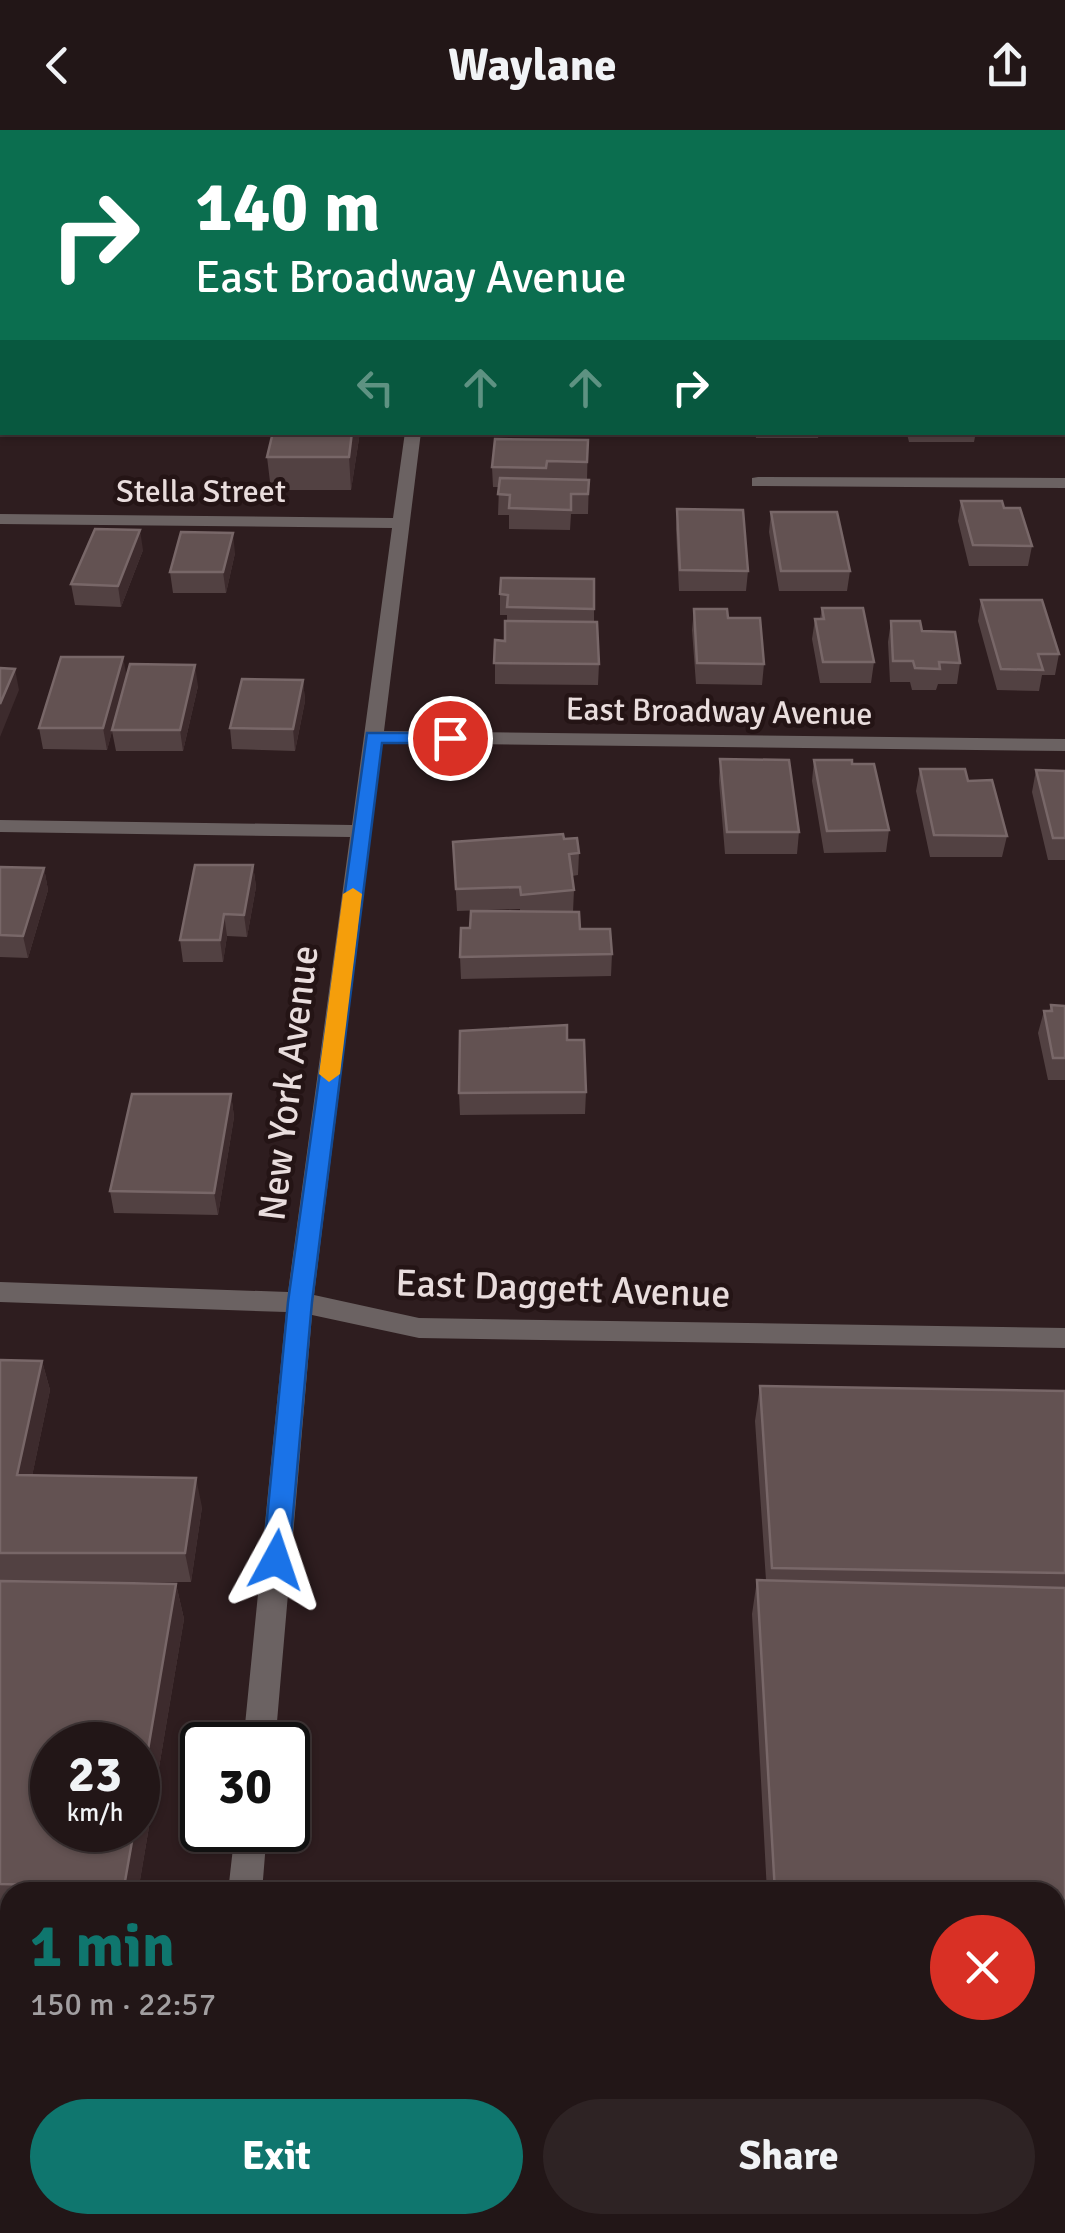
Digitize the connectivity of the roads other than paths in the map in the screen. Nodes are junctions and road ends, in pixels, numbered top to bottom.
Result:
1 (413, 435) edge
2 (758, 482) dead end
3 (1062, 483) edge
4 (1065, 503) edge
5 (0, 519) edge
6 (401, 523) junction
7 (373, 737) junction
8 (1065, 745) edge
9 (0, 826) edge
10 (361, 831) junction
11 (0, 1292) edge
12 (300, 1302) junction
13 (1065, 1338) edge
14 (261, 1722) edge
15 (249, 1852) edge
16 (246, 1882) edge

1 - 6 street, New York Avenue
2 - 3 street
3 - 4 street
5 - 6 street, Stella Street
6 - 7 street, New York Avenue
7 - 8 street, East Broadway Avenue
7 - 10 street, New York Avenue
9 - 10 street
10 - 12 street, New York Avenue
11 - 12 street, East Daggett Avenue
12 - 13 street, East Daggett Avenue
12 - 14 street, New York Avenue
15 - 16 street

